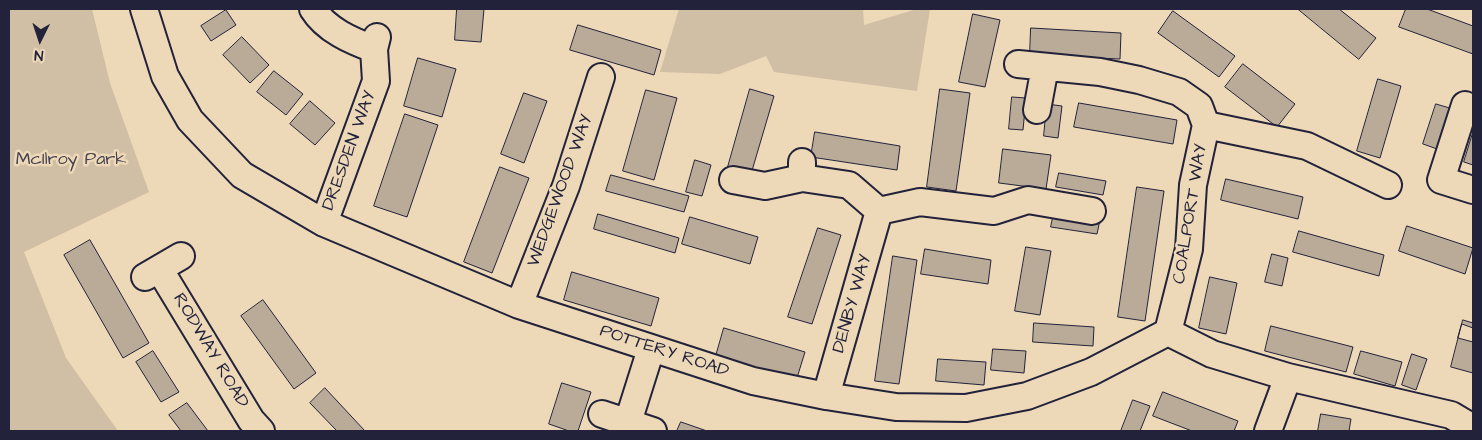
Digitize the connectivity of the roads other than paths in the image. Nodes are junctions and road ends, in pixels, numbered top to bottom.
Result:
1 (144, 9) edge
2 (313, 9) edge
3 (1018, 64) dead end
4 (1045, 67) junction
5 (600, 77) dead end
6 (1465, 105) dead end
7 (1038, 110) dead end
8 (1206, 126) junction
9 (733, 180) dead end
10 (1388, 185) dead end
11 (1473, 190) edge
12 (879, 211) junction
13 (1092, 211) dead end
14 (324, 223) junction
15 (162, 268) dead end
16 (519, 305) junction
17 (1168, 332) junction
18 (651, 349) junction
19 (1288, 377) junction
20 (826, 396) junction
21 (602, 414) dead end
22 (628, 422) junction
23 (1473, 428) edge
24 (261, 431) edge
25 (653, 431) edge
26 (1268, 431) edge

1 - 14 street, POTTERY ROAD
2 - 14 street, DRESDEN WAY
3 - 4 street, COALPORT WAY
4 - 7 street
4 - 8 street, COALPORT WAY
5 - 16 street, WEDGEWOOD WAY
6 - 11 street
8 - 10 street, COALPORT WAY
8 - 17 street, COALPORT WAY
9 - 12 street
12 - 13 street
12 - 20 street, DENBY WAY
14 - 16 street, POTTERY ROAD
15 - 24 street, RODWAY ROAD
16 - 18 street, POTTERY ROAD
17 - 19 street
17 - 20 street, POTTERY ROAD
18 - 20 street, POTTERY ROAD
18 - 22 street
19 - 23 street
19 - 26 street
21 - 22 street
22 - 25 street

